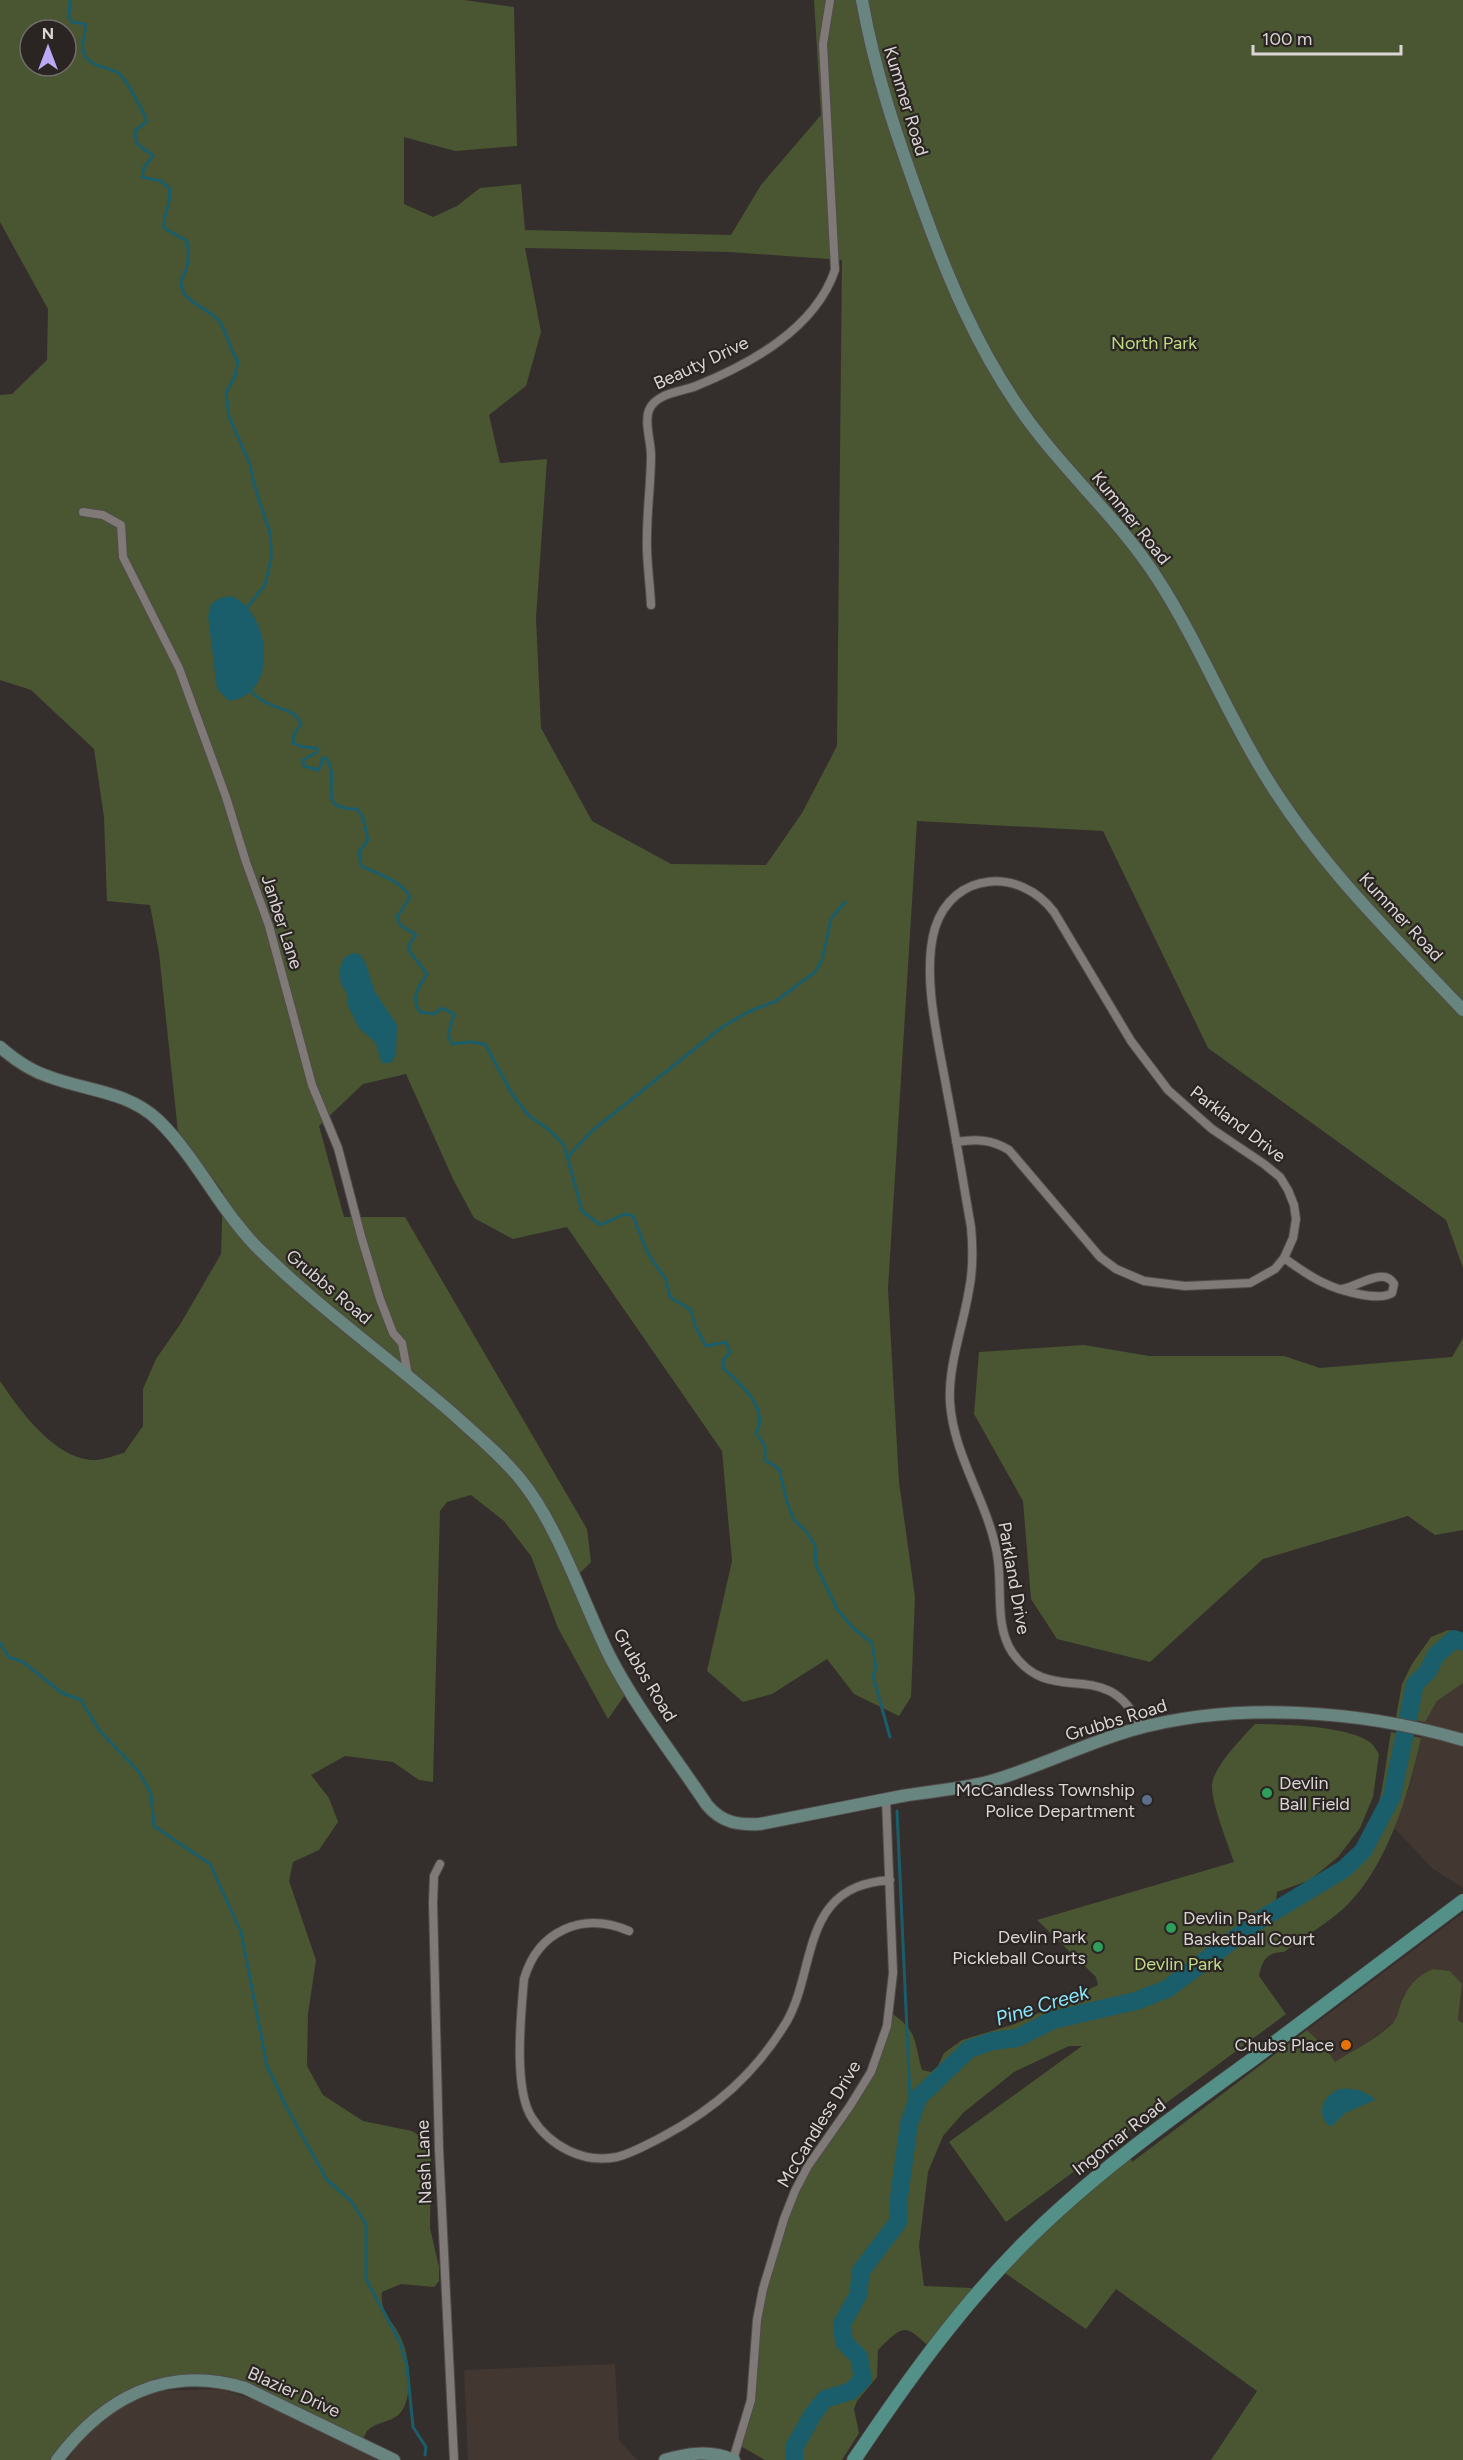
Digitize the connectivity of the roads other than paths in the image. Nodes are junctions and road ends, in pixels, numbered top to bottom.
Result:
1 (830, 0) edge
2 (862, 0) edge
3 (83, 512) dead end
4 (651, 604) dead end
5 (1463, 1010) edge
6 (0, 1047) edge
7 (956, 1142) junction
8 (1284, 1258) junction
9 (1342, 1289) junction
10 (408, 1375) junction
11 (1141, 1728) junction
12 (1463, 1740) edge
13 (886, 1799) junction
14 (440, 1864) dead end
15 (890, 1880) junction
16 (1463, 1901) edge
17 (629, 1931) dead end
18 (57, 2460) edge
19 (394, 2460) edge
20 (454, 2460) edge
21 (665, 2460) edge
22 (735, 2460) edge
23 (854, 2460) edge

1 - 4 street, Beauty Drive
2 - 5 street, Kummer Road
3 - 10 street, Janber Lane
6 - 10 street, Grubbs Road
7 - 8 street
7 - 8 street, Parkland Drive
7 - 11 street, Parkland Drive
8 - 9 street
9 - 9 street
10 - 13 street, Grubbs Road
11 - 12 street, Grubbs Road
11 - 13 street, Grubbs Road
13 - 15 street, McCandless Drive
14 - 20 street, Nash Lane
15 - 17 street
15 - 22 street, McCandless Drive
16 - 23 main road, Ingomar Road
18 - 19 street, Blazier Drive
21 - 22 street

